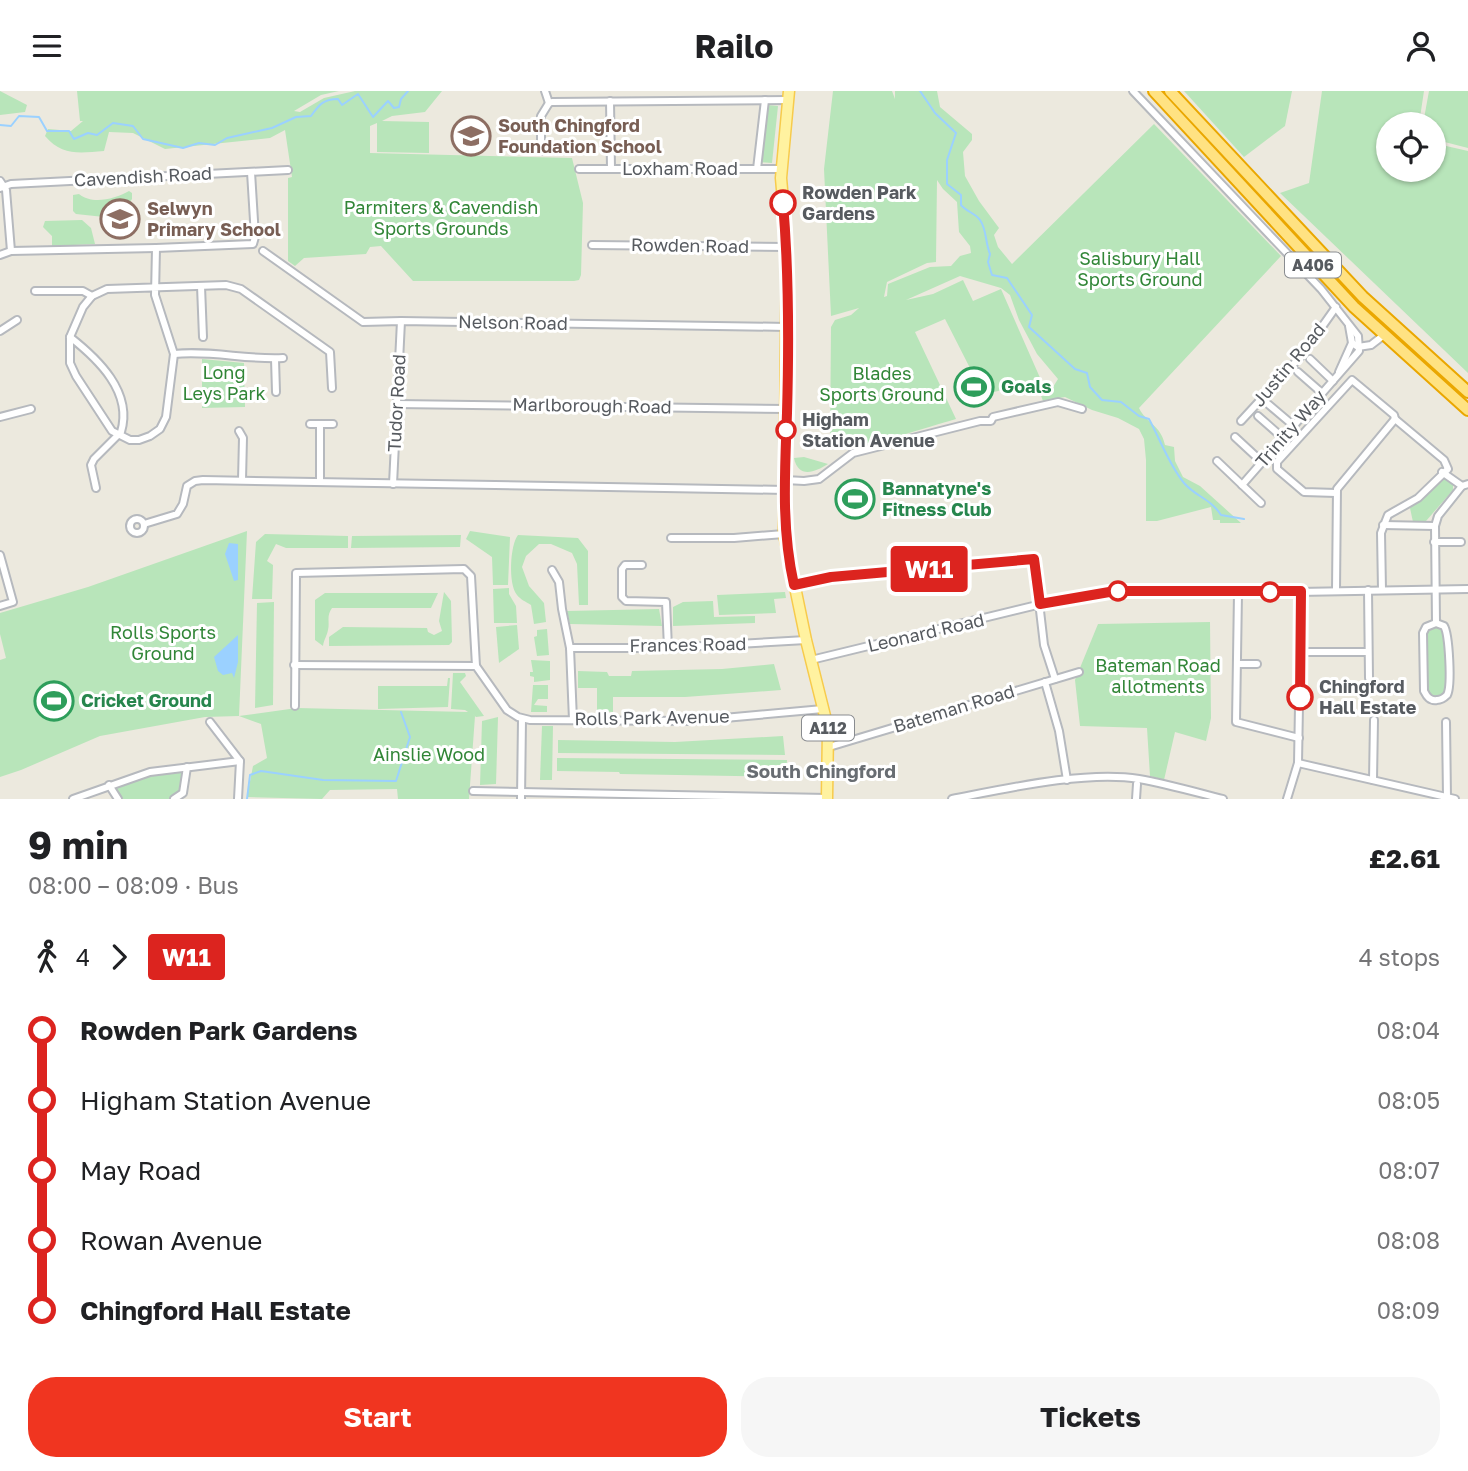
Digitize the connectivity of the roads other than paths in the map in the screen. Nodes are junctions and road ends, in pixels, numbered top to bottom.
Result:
1 (545, 91) edge
2 (560, 91) edge
3 (1133, 91) edge
4 (1147, 91) edge
5 (1154, 91) edge
6 (1170, 91) edge
7 (789, 96) edge
8 (765, 100) junction
9 (610, 101) junction
10 (554, 102) junction
11 (1169, 109) junction
12 (541, 151) dead end
13 (579, 169) dead end
14 (611, 169) junction
15 (757, 169) junction
16 (782, 169) junction
17 (288, 170) dead end
18 (251, 171) junction
19 (1, 185) edge
20 (592, 245) dead end
21 (787, 247) junction
22 (156, 249) junction
23 (11, 251) junction
24 (263, 251) dead end
25 (0, 254) edge
26 (201, 286) junction
27 (155, 288) junction
28 (35, 291) dead end
29 (92, 296) junction
30 (1336, 307) junction
31 (17, 320) dead end
32 (401, 321) junction
33 (1349, 324) junction
34 (787, 327) junction
35 (0, 331) edge
36 (1384, 335) junction
37 (70, 337) junction
38 (203, 337) dead end
39 (1352, 342) junction
40 (1360, 347) junction
41 (174, 353) junction
42 (283, 358) dead end
43 (275, 359) junction
44 (1310, 359) dead end
45 (1298, 372) dead end
46 (1339, 372) junction
47 (1333, 381) junction
48 (332, 388) dead end
49 (276, 392) dead end
50 (1468, 392) edge
51 (1322, 393) junction
52 (397, 404) junction
53 (1268, 404) dead end
54 (31, 409) dead end
55 (787, 409) junction
56 (1082, 409) dead end
57 (1468, 410) edge
58 (1258, 416) dead end
59 (0, 417) edge
60 (1395, 419) junction
61 (1241, 421) dead end
62 (310, 424) dead end
63 (320, 424) junction
64 (333, 424) dead end
65 (1294, 426) junction
66 (239, 431) dead end
67 (118, 436) junction
68 (1235, 437) dead end
69 (1283, 438) junction
70 (1217, 461) dead end
71 (1262, 462) junction
72 (1442, 472) junction
73 (242, 480) junction
74 (320, 481) junction
75 (393, 484) junction
76 (785, 485) junction
77 (1242, 485) junction
78 (1465, 485) edge
79 (96, 488) dead end
80 (1336, 493) junction
81 (1261, 503) dead end
82 (144, 524) dead end
83 (1383, 526) junction
84 (1435, 526) junction
85 (785, 534) junction
86 (671, 538) dead end
87 (1434, 542) junction
88 (1461, 542) dead end
89 (0, 555) edge
90 (642, 565) dead end
91 (552, 570) dead end
92 (794, 585) junction
93 (1435, 589) junction
94 (1468, 589) edge
95 (1336, 590) junction
96 (1368, 590) junction
97 (1382, 590) junction
98 (1301, 591) junction
99 (1238, 593) junction
100 (1040, 604) junction
101 (0, 605) edge
102 (1436, 623) junction
103 (806, 640) junction
104 (570, 647) junction
105 (668, 648) junction
106 (1301, 652) junction
107 (1368, 652) junction
108 (811, 660) junction
109 (1237, 664) junction
110 (1257, 664) dead end
111 (294, 665) junction
112 (476, 666) junction
113 (1079, 673) dead end
114 (1368, 678) dead end
115 (1055, 679) junction
116 (1045, 682) junction
117 (295, 706) dead end
118 (823, 709) junction
119 (522, 719) junction
120 (573, 720) junction
121 (1374, 720) dead end
122 (210, 722) dead end
123 (1446, 722) dead end
124 (1299, 738) junction
125 (829, 747) junction
126 (240, 761) junction
127 (1298, 763) junction
128 (187, 767) junction
129 (1068, 780) junction
130 (1373, 780) junction
131 (1137, 784) dead end
132 (109, 785) junction
133 (473, 791) dead end
134 (521, 791) junction
135 (625, 796) edge
136 (1447, 797) junction
137 (827, 798) edge
138 (73, 799) edge
139 (118, 799) edge
140 (174, 799) edge
141 (238, 799) edge
142 (521, 799) edge
143 (952, 799) edge
144 (1136, 799) edge
145 (1223, 799) edge
146 (1287, 799) edge
147 (1455, 799) edge

1 - 10 street
2 - 10 street
3 - 30 street
4 - 11 highway, A406
5 - 11 highway, A406
6 - 50 highway, A406
7 - 8 street
7 - 16 main road, A112
8 - 9 street
8 - 15 street
9 - 10 street
9 - 14 street
10 - 12 street
11 - 36 highway, A406
13 - 14 street, Loxham Road
14 - 15 street, Loxham Road
15 - 16 street, Loxham Road
16 - 21 main road, A112
17 - 18 street, Cavendish Road
18 - 19 street, Cavendish Road
18 - 22 street
19 - 23 street
20 - 21 street, Rowden Road
21 - 34 main road, A112
22 - 23 street
22 - 27 street
23 - 25 street
24 - 32 street, Nelson Road
26 - 27 street
26 - 38 street
26 - 48 street
27 - 29 street
27 - 41 street
28 - 29 street
29 - 37 street
30 - 33 street
30 - 61 street, Justin Road
31 - 35 street
32 - 34 street, Nelson Road
32 - 52 street, Tudor Road
33 - 39 street
33 - 40 street
34 - 55 main road, A112
36 - 40 street, Trinity Way
36 - 57 highway, A406
37 - 67 street
37 - 67 street
39 - 40 street
39 - 46 street, Trinity Way
40 - 46 street, Trinity Way
41 - 43 street
41 - 67 street
42 - 43 street
43 - 49 street
44 - 47 street
45 - 51 street
46 - 47 street, Trinity Way
47 - 51 street, Trinity Way
51 - 65 street, Trinity Way
52 - 55 street, Marlborough Road
52 - 75 street, Tudor Road
53 - 65 street
54 - 59 street
55 - 76 main road, A112
56 - 76 street
58 - 69 street
60 - 72 street
60 - 80 street
60 - 80 street
62 - 63 street
63 - 64 street
63 - 74 street
65 - 69 street, Trinity Way
66 - 73 street
67 - 79 street
68 - 71 street
69 - 71 street, Trinity Way
70 - 77 street
71 - 77 street, Trinity Way
72 - 78 street
72 - 83 street
73 - 74 street
73 - 82 street
74 - 75 street
75 - 76 street
76 - 85 main road, A112
77 - 81 street
78 - 84 street
80 - 95 street
83 - 84 street
83 - 97 street
84 - 87 street
85 - 86 street
85 - 92 main road, A112
87 - 88 street
87 - 93 street
89 - 101 street
90 - 105 street
91 - 104 street
92 - 100 street
92 - 103 main road, A112
93 - 94 street, Leonard Road
93 - 97 street, Leonard Road
93 - 102 street
95 - 96 street, Leonard Road
95 - 98 street, Leonard Road
96 - 97 street, Leonard Road
96 - 107 street
98 - 99 street, Leonard Road
98 - 106 street
99 - 100 street, Leonard Road
99 - 109 street
100 - 108 street, Leonard Road
100 - 115 street
102 - 102 street
103 - 105 street, Frances Road
103 - 108 main road, A112
104 - 105 street, Frances Road
104 - 120 street
106 - 107 street
106 - 124 street
107 - 114 street
108 - 118 main road, A112
109 - 110 street
109 - 124 street
111 - 112 street
111 - 112 street
111 - 117 street
112 - 119 street
113 - 115 street, Bateman Road
115 - 116 street, Bateman Road
116 - 125 street, Bateman Road
116 - 129 street
118 - 120 street, Rolls Park Avenue
118 - 125 main road, A112
119 - 120 street, Rolls Park Avenue
119 - 134 street
121 - 130 street
122 - 126 street
123 - 136 street
124 - 127 street
125 - 137 main road, A112
126 - 128 street
126 - 141 street
127 - 130 street
127 - 146 street
128 - 132 street
128 - 140 street
129 - 143 street
129 - 145 street
130 - 136 street
131 - 144 street
132 - 138 street
132 - 139 street
133 - 134 street
134 - 135 street
134 - 142 street
135 - 137 street
136 - 147 street

